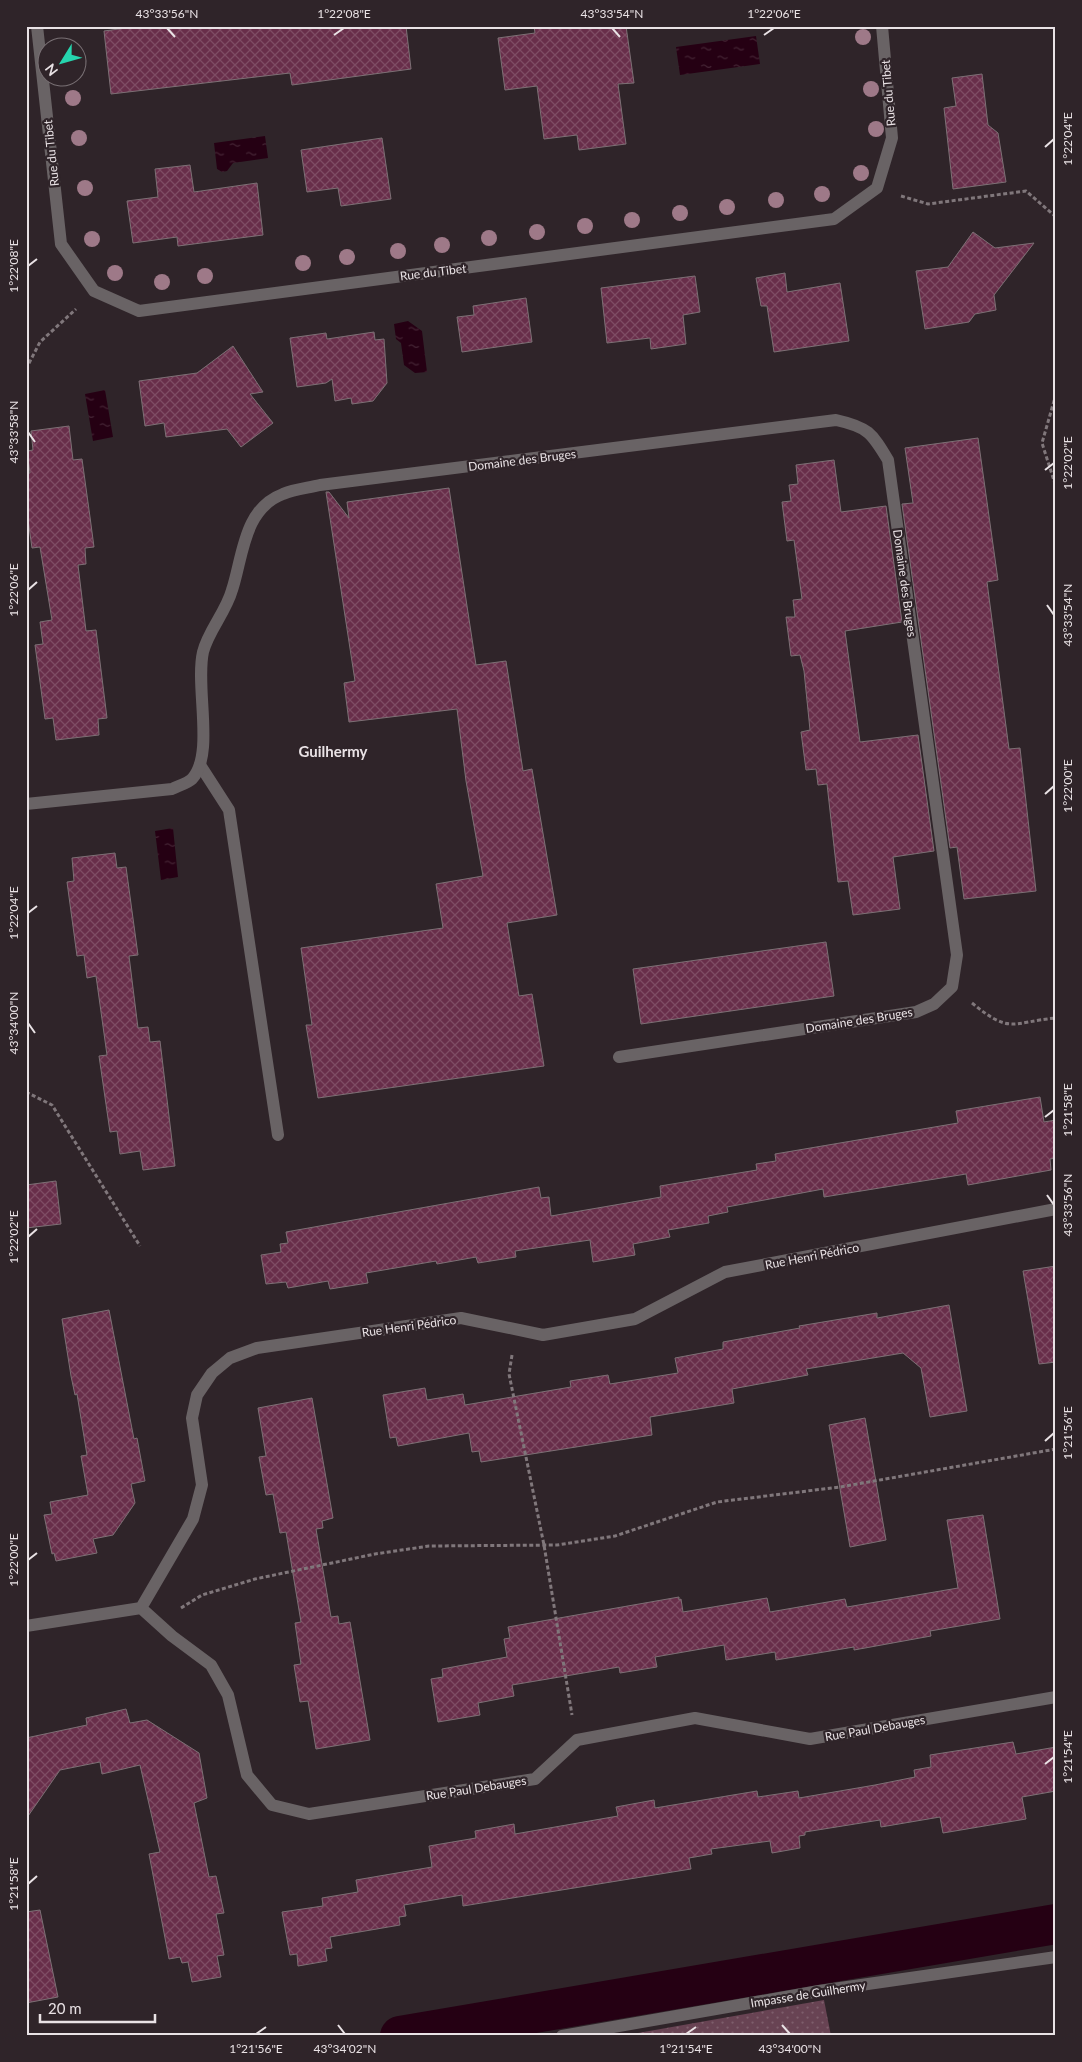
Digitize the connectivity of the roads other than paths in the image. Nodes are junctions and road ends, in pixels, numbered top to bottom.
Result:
1 (37, 26) edge
2 (882, 26) edge
3 (200, 766) junction
4 (26, 804) edge
5 (619, 1057) dead end
6 (278, 1135) dead end
7 (1056, 1209) edge
8 (141, 1608) junction
9 (26, 1626) edge
10 (1056, 1697) edge
11 (1056, 1957) edge
12 (562, 2036) edge

1 - 2 street, Rue du Tibet
3 - 4 street
3 - 5 street, Domaine des Bruges
3 - 6 street
7 - 8 street, Rue Henri Pédrico
8 - 9 street
8 - 10 street, Rue Paul Debauges
11 - 12 street, Impasse de Guilhermy

